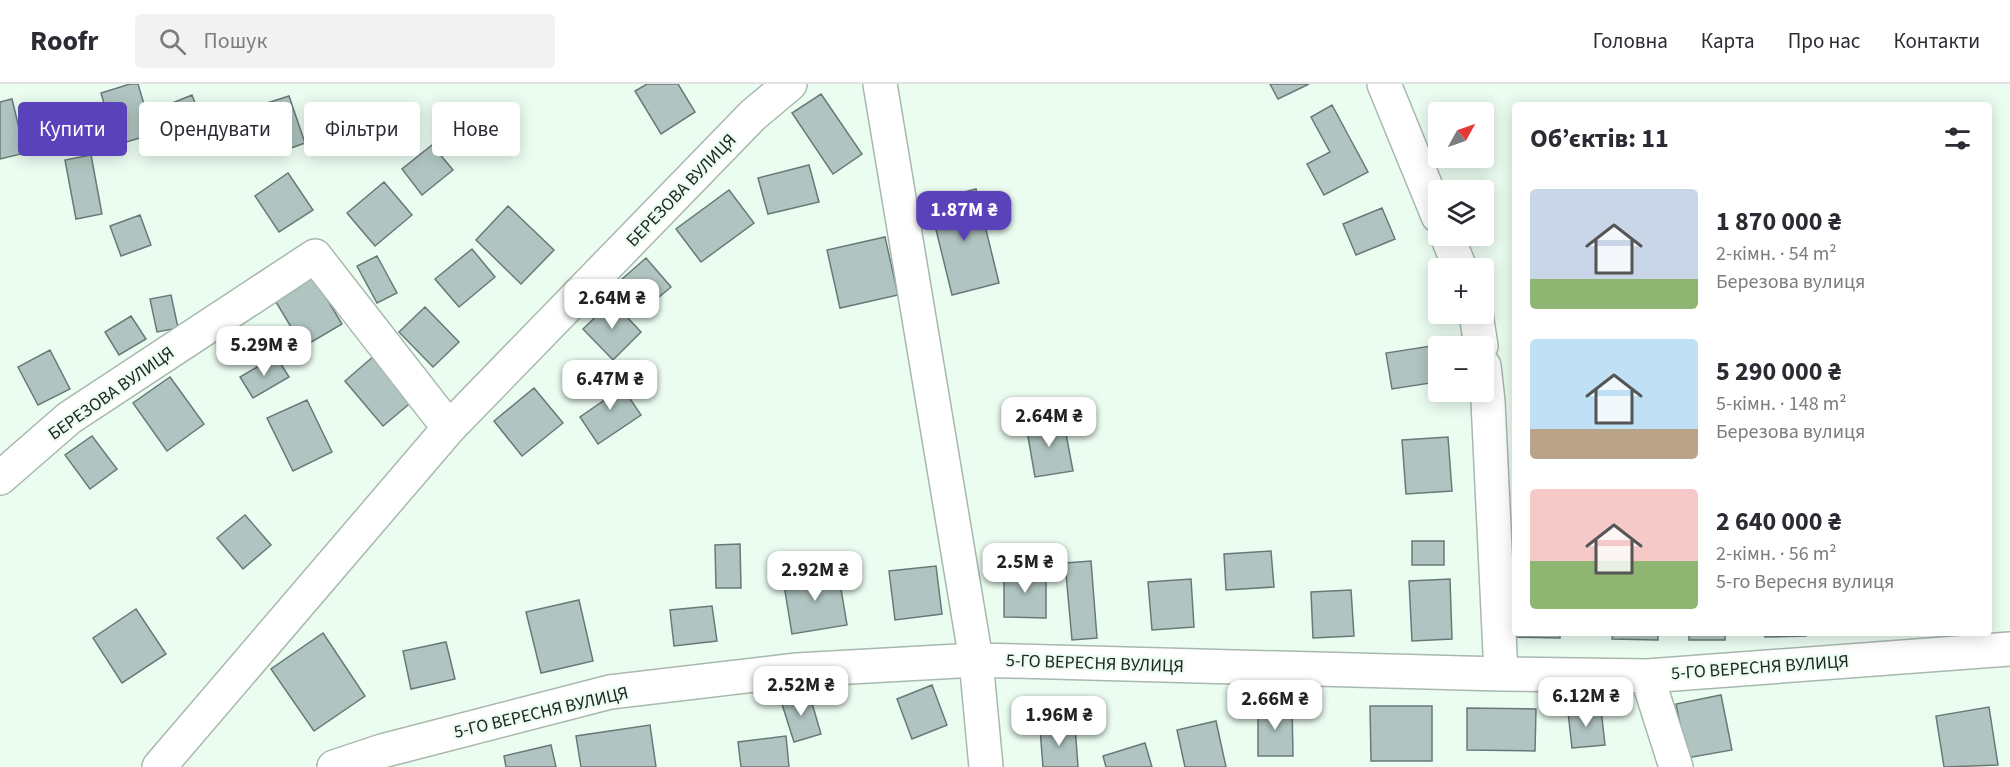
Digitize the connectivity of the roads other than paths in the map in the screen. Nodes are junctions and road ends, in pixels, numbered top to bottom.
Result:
1 (790, 84) edge
2 (880, 84) edge
3 (1384, 84) edge
4 (1428, 192) edge
5 (1488, 402) edge
6 (450, 428) junction
7 (0, 478) edge
8 (2010, 649) edge
9 (976, 660) junction
10 (1501, 674) junction
11 (1647, 676) junction
12 (159, 767) edge
13 (334, 767) edge
14 (986, 767) edge
15 (1676, 767) edge

1 - 6 street, БЕРЕЗОВА ВУЛИЦЯ
2 - 9 street
3 - 4 street
5 - 10 street
6 - 7 street, БЕРЕЗОВА ВУЛИЦЯ
6 - 12 street, БЕРЕЗОВА ВУЛИЦЯ
8 - 11 street, 5-ГО ВЕРЕСНЯ ВУЛИЦЯ
9 - 10 street, 5-ГО ВЕРЕСНЯ ВУЛИЦЯ
9 - 13 street, 5-ГО ВЕРЕСНЯ ВУЛИЦЯ
9 - 14 street
10 - 11 street, 5-ГО ВЕРЕСНЯ ВУЛИЦЯ
11 - 15 street

